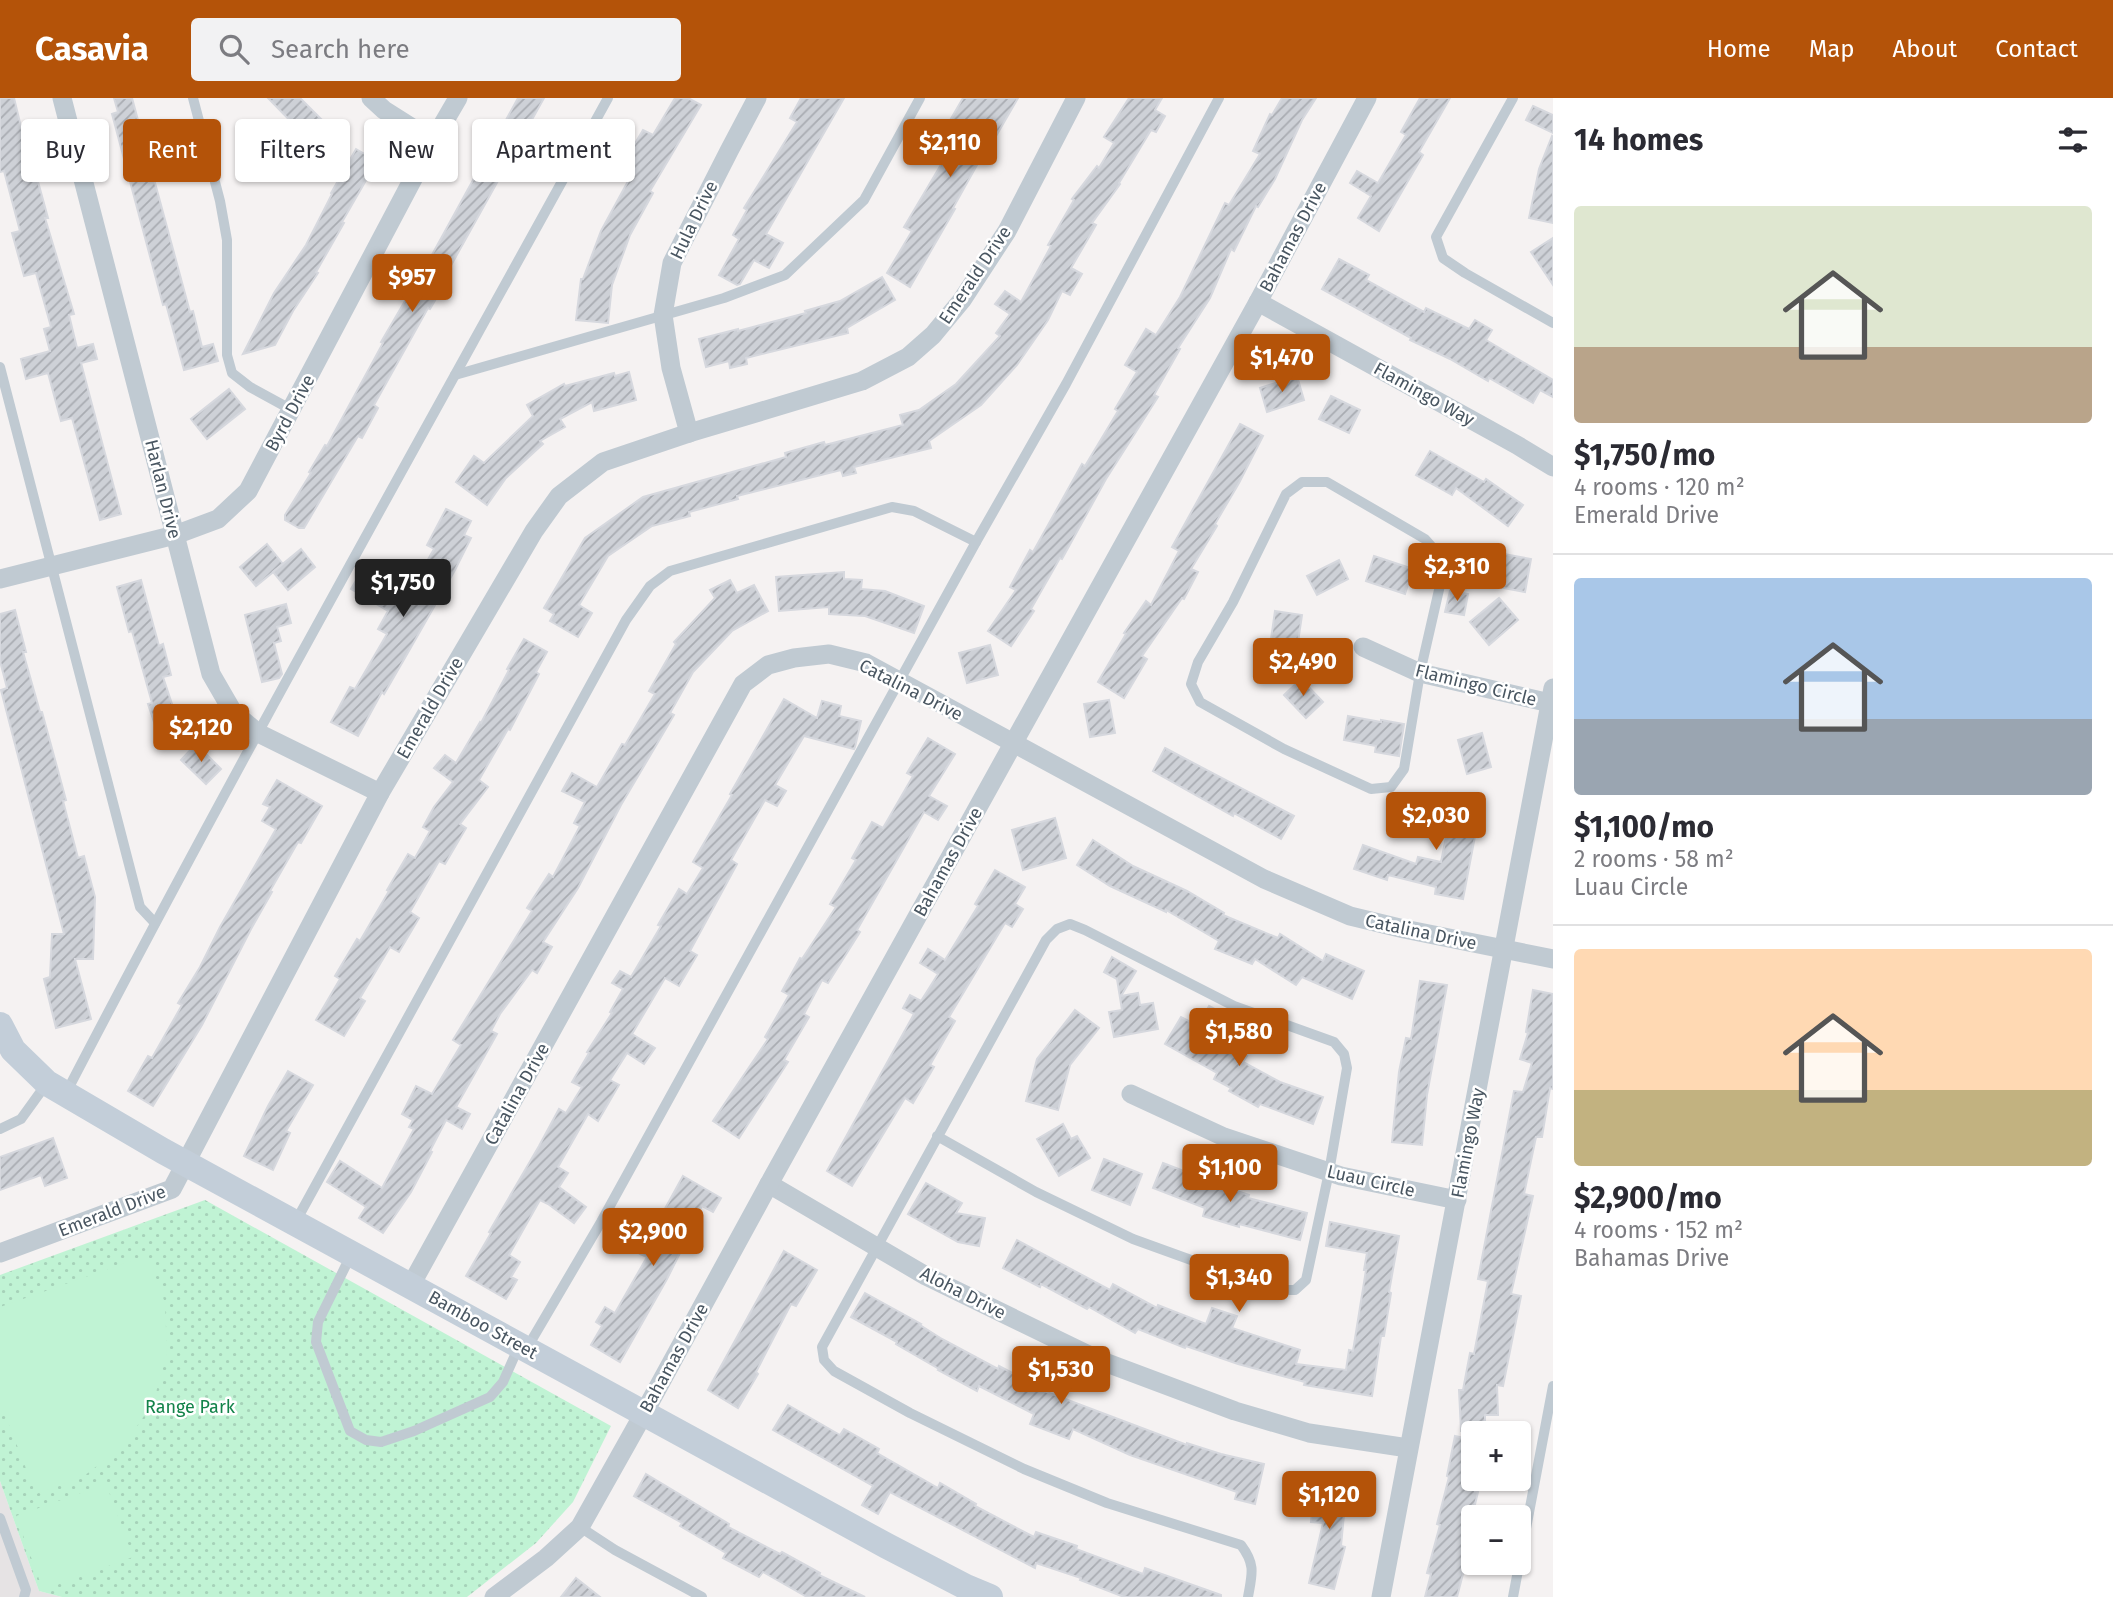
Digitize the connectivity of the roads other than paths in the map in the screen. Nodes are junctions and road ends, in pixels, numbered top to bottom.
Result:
1 (62, 98) edge
2 (193, 98) edge
3 (370, 98) edge
4 (457, 98) edge
5 (608, 98) edge
6 (757, 98) edge
7 (920, 98) edge
8 (1076, 98) edge
9 (1219, 98) edge
10 (1367, 98) edge
11 (1513, 98) edge
12 (398, 119) edge
13 (445, 119) edge
14 (412, 182) edge
15 (1258, 302) junction
16 (663, 315) junction
17 (1553, 323) edge
18 (0, 367) edge
19 (455, 375) junction
20 (292, 410) junction
21 (689, 433) junction
22 (1553, 467) edge
23 (175, 535) junction
24 (976, 542) junction
25 (52, 566) junction
26 (0, 579) edge
27 (1363, 647) dead end
28 (1420, 673) junction
29 (899, 681) junction
30 (1552, 696) edge
31 (258, 733) junction
32 (1013, 743) junction
33 (380, 793) junction
34 (155, 923) junction
35 (1504, 949) junction
36 (1553, 959) edge
37 (0, 1025) edge
38 (57, 1088) junction
39 (1131, 1094) dead end
40 (0, 1129) edge
41 (937, 1136) junction
42 (184, 1164) junction
43 (1329, 1172) junction
44 (769, 1184) junction
45 (1457, 1200) junction
46 (294, 1224) junction
47 (876, 1247) junction
48 (0, 1253) edge
49 (351, 1254) junction
50 (411, 1286) junction
51 (523, 1347) junction
52 (1553, 1386) edge
53 (644, 1413) junction
54 (1408, 1448) junction
55 (0, 1518) edge
56 (580, 1527) junction
57 (496, 1596) edge
58 (24, 1597) edge
59 (702, 1597) edge
60 (990, 1597) edge
61 (1248, 1597) edge
62 (1381, 1597) edge
63 (1513, 1597) edge

1 - 23 street, Harlan Drive
2 - 20 lane
3 - 12 street
4 - 13 street, Byrd Drive
5 - 19 lane
6 - 16 street, Hula Drive
7 - 16 lane
8 - 21 street, Emerald Drive
9 - 24 lane
10 - 15 street, Bahamas Drive
11 - 17 lane
14 - 20 street, Byrd Drive
15 - 22 street, Flamingo Way
15 - 32 street, Bahamas Drive
16 - 19 lane
16 - 21 street, Hula Drive
18 - 25 lane
19 - 31 lane
20 - 23 street, Byrd Drive
21 - 33 street, Emerald Drive
23 - 25 street, Byrd Drive
23 - 31 street, Harlan Drive
24 - 29 lane
24 - 46 lane
25 - 26 street, Byrd Drive
25 - 34 lane
27 - 28 street, Flamingo Circle
28 - 28 lane
28 - 30 street, Flamingo Circle
29 - 32 street, Catalina Drive
29 - 50 street, Catalina Drive
29 - 51 lane
30 - 35 street, Flamingo Way
31 - 33 street, Harlan Drive
31 - 34 lane
32 - 35 street, Catalina Drive
32 - 44 street, Bahamas Drive
33 - 42 street, Emerald Drive
34 - 38 lane
35 - 36 street, Catalina Drive
35 - 45 street, Flamingo Way
37 - 38 street, Bamboo Street
38 - 40 lane
38 - 42 street, Bamboo Street
39 - 43 street, Luau Circle
41 - 43 lane
41 - 43 lane
41 - 47 lane
42 - 46 street, Bamboo Street
42 - 48 street, Emerald Drive
43 - 45 street, Luau Circle
44 - 47 street, Aloha Drive
44 - 53 street, Bahamas Drive
45 - 54 street, Flamingo Way
46 - 49 street, Bamboo Street
47 - 54 street, Aloha Drive
47 - 61 lane
49 - 50 street, Bamboo Street
49 - 51 lane
50 - 51 street, Bamboo Street
51 - 53 street, Bamboo Street
52 - 63 lane
53 - 56 street, Bahamas Drive
53 - 60 street, Bamboo Street
54 - 62 street, Flamingo Way
55 - 58 lane
56 - 57 street, Bahamas Drive
56 - 59 lane

